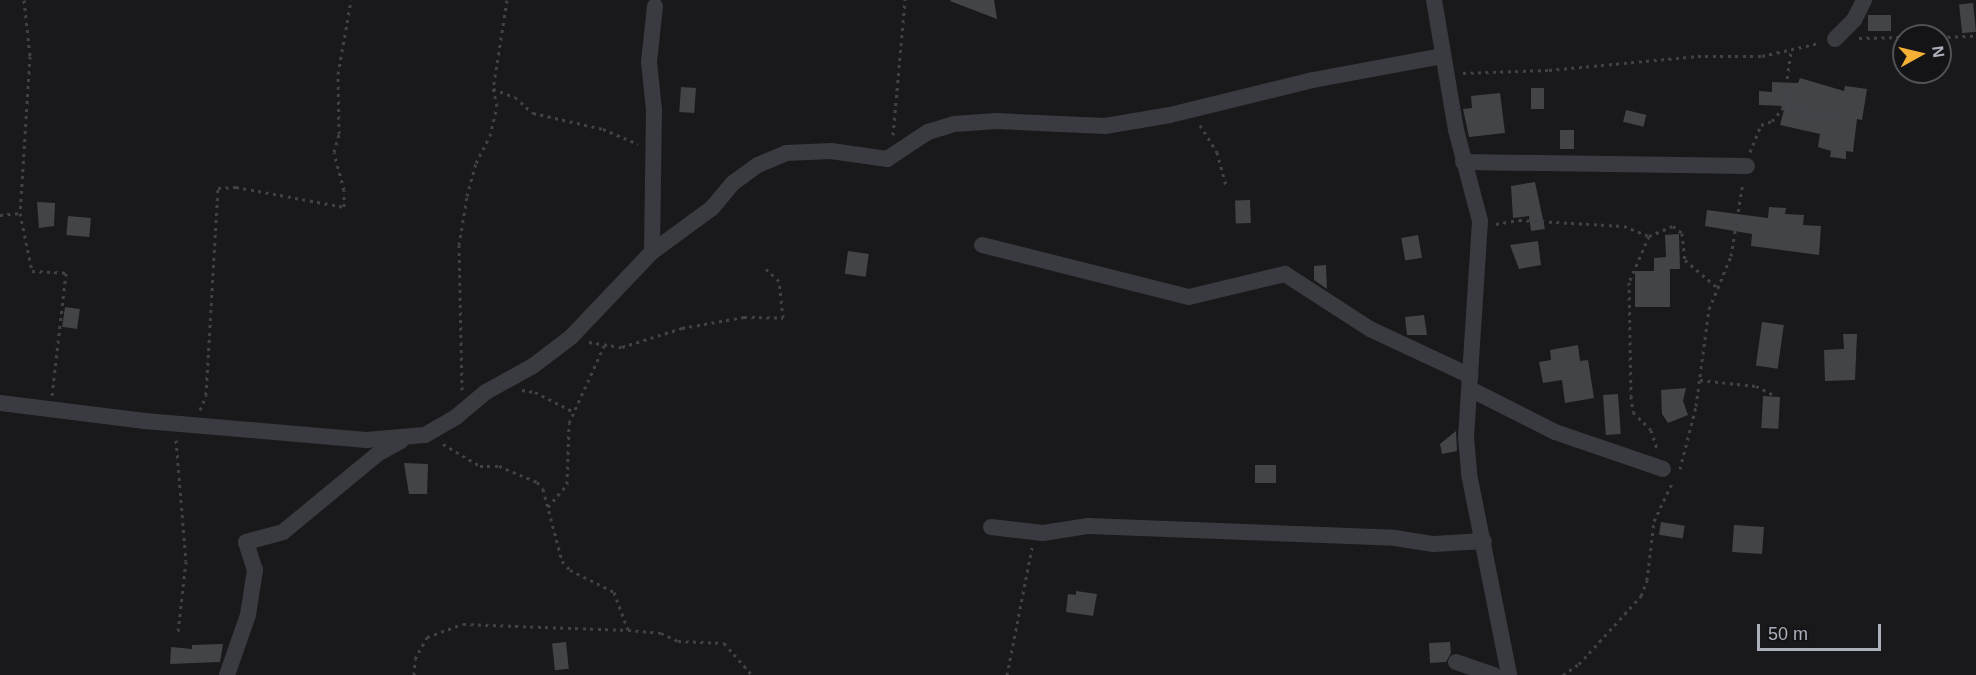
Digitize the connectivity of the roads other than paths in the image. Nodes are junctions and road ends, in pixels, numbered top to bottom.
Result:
1 (1434, 0) edge
2 (1864, 0) edge
3 (655, 6) dead end
4 (1835, 39) road end
5 (1442, 56) junction
6 (1463, 162) junction
7 (1746, 166) road end
8 (982, 245) dead end
9 (652, 252) junction
10 (1471, 383) junction
11 (0, 403) edge
12 (408, 438) junction
13 (1663, 469) road end
14 (992, 527) dead end
15 (1484, 541) junction
16 (1456, 662) dead end
17 (227, 675) edge
18 (1494, 675) edge
19 (1509, 675) edge

1 - 5 street
2 - 4 street
3 - 9 street
5 - 6 street
5 - 9 street
6 - 7 street
6 - 10 street
8 - 10 street
9 - 12 street
10 - 13 street
10 - 15 street
11 - 12 street
12 - 17 street
14 - 15 street
15 - 19 street
16 - 18 street

